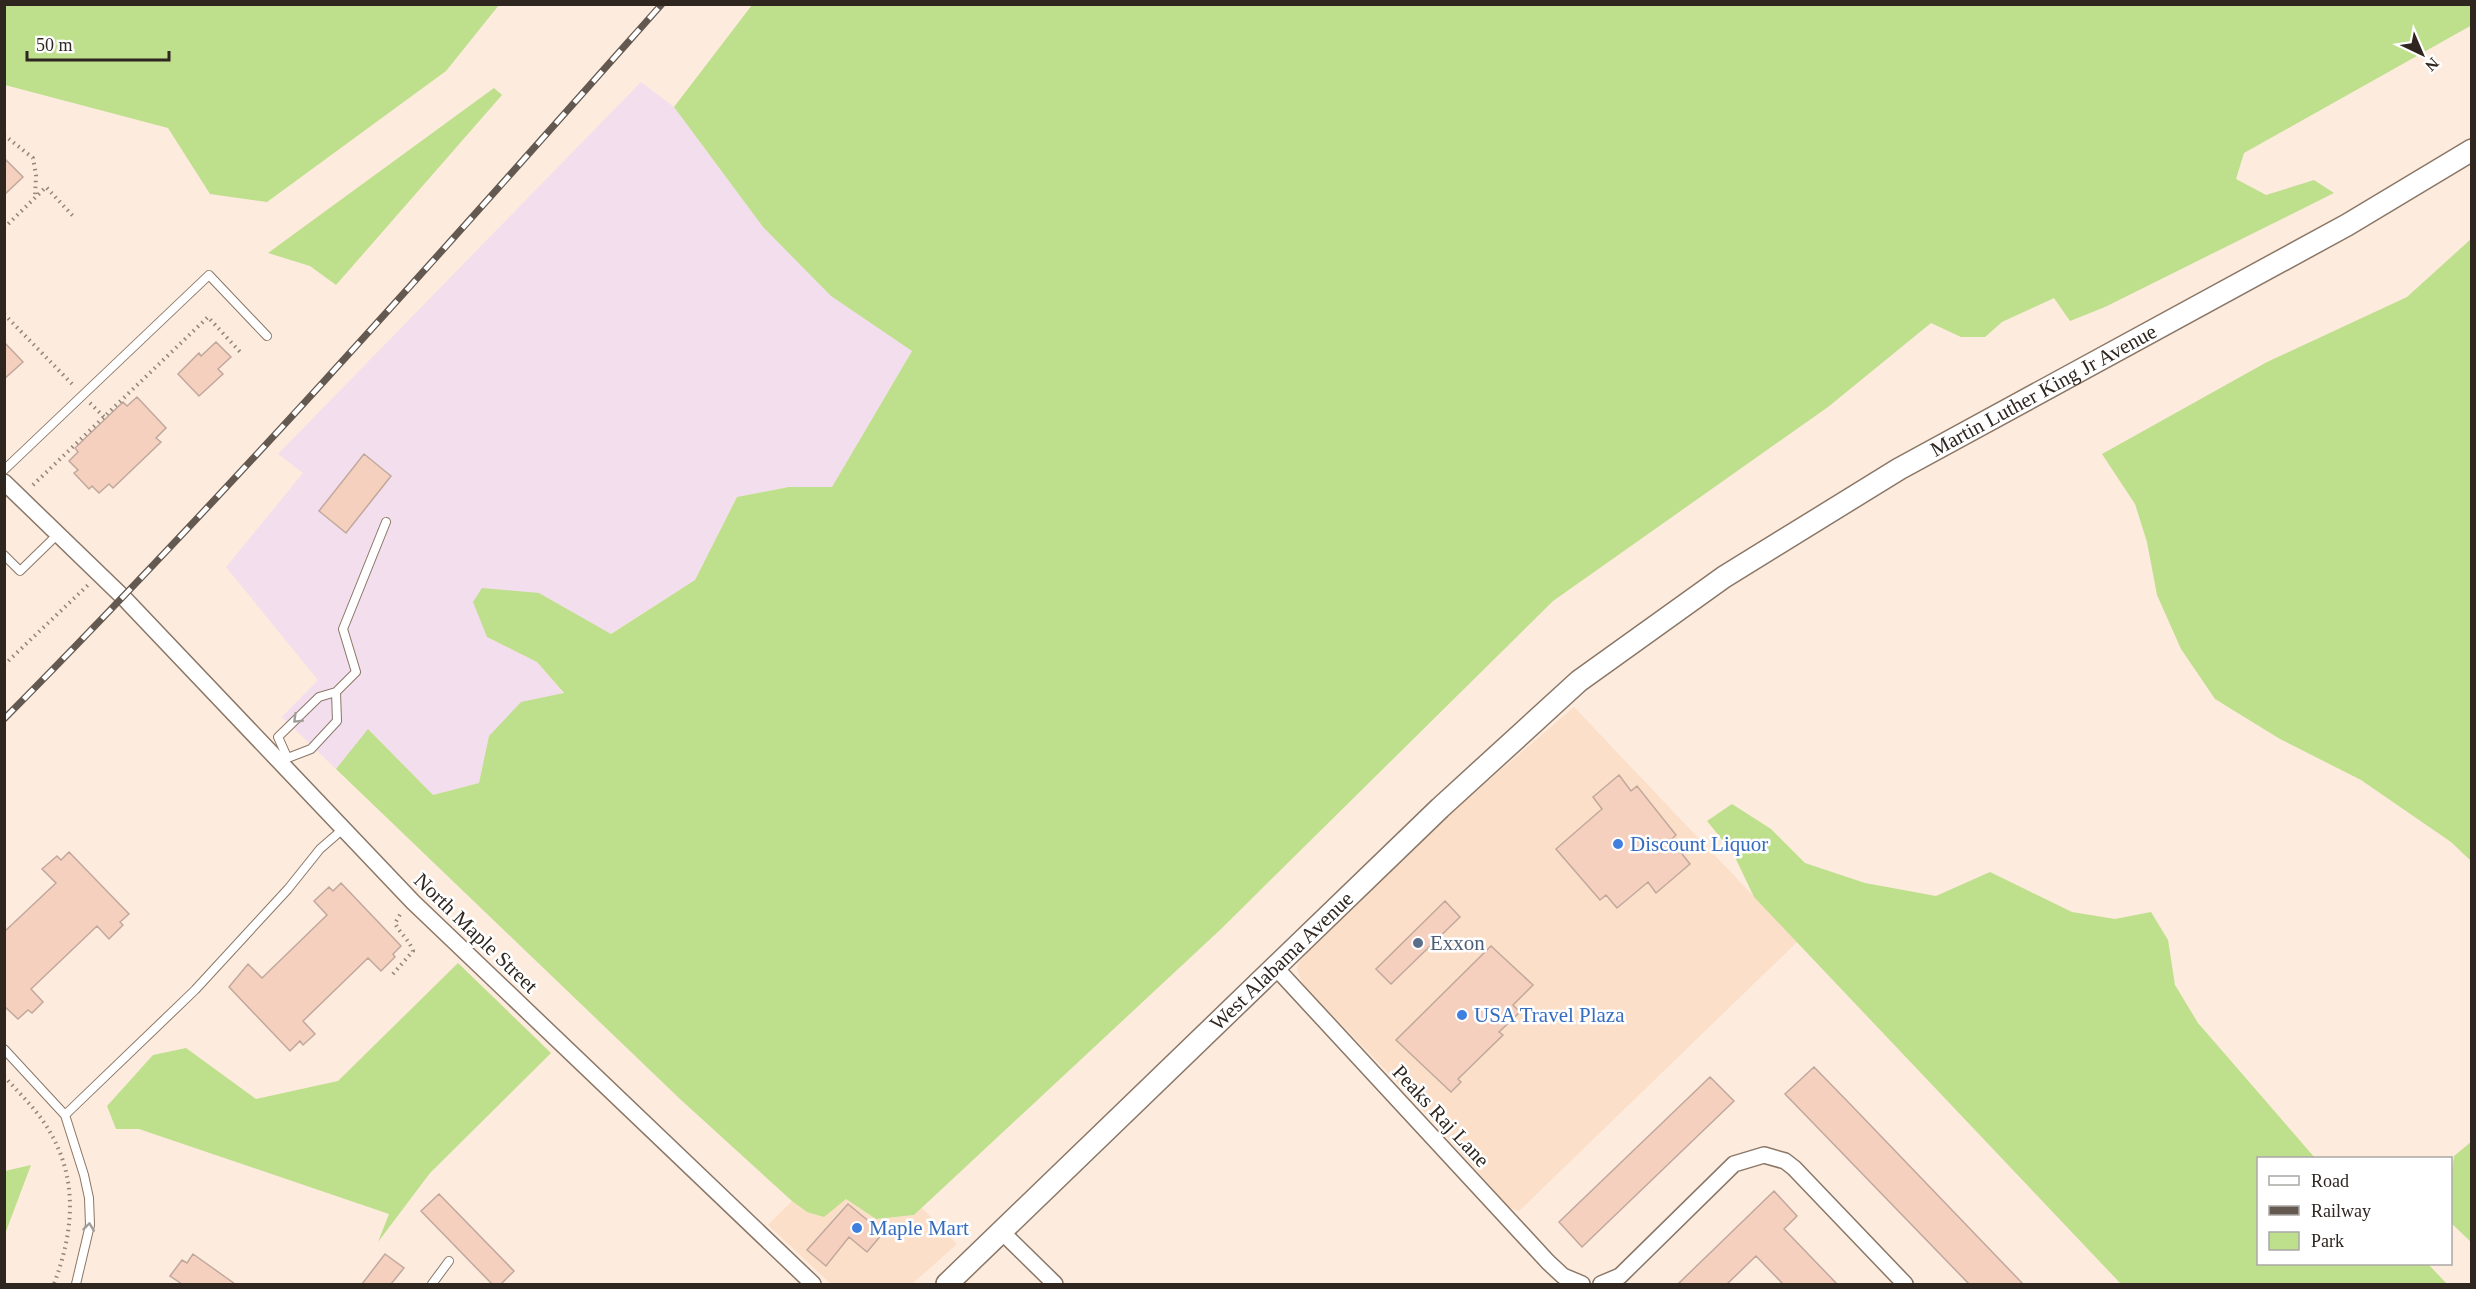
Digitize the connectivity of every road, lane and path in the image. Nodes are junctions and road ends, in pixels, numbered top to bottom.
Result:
1 (4, 135) edge
2 (2472, 150) edge
3 (35, 198) junction
4 (73, 216) dead end
5 (4, 228) edge
6 (4, 314) edge
7 (267, 336) dead end
8 (242, 354) dead end
9 (83, 396) junction
10 (104, 417) junction
11 (4, 470) edge
12 (4, 482) edge
13 (33, 485) dead end
14 (386, 522) dead end
15 (58, 534) junction
16 (4, 555) edge
17 (99, 574) junction
18 (1627, 647) joint
19 (4, 665) edge
20 (336, 692) junction
21 (284, 760) junction
22 (343, 829) junction
23 (403, 910) dead end
24 (1276, 968) junction
25 (393, 974) dead end
26 (4, 1049) edge
27 (4, 1076) edge
28 (65, 1114) junction
29 (1002, 1232) junction
30 (449, 1261) dead end
31 (54, 1284) edge
32 (76, 1284) edge
33 (432, 1284) edge
34 (813, 1284) edge
35 (946, 1284) edge
36 (1055, 1284) edge
37 (1582, 1284) edge
38 (1601, 1284) edge
39 (1905, 1284) edge

1 - 3 path
2 - 18 main road, Martin Luther King Jr Avenue
3 - 4 path
3 - 5 path
6 - 9 path
7 - 9 lane
8 - 10 path
9 - 10 path
9 - 11 lane
10 - 13 path
12 - 15 street, North Maple Street
14 - 20 lane
15 - 16 lane
15 - 17 street, North Maple Street
17 - 19 path
17 - 21 street, North Maple Street
18 - 24 main road, West Alabama Avenue
20 - 21 lane
20 -> 21 lane
21 - 22 street, North Maple Street
22 - 28 lane
22 - 34 street, North Maple Street
23 - 25 path
24 - 29 main road, West Alabama Avenue
24 - 37 street, Peaks Raj Lane
26 - 28 lane
27 - 31 path
32 -> 28 lane
29 - 35 main road, West Alabama Avenue
29 - 36 street
30 - 33 lane
38 - 39 street

